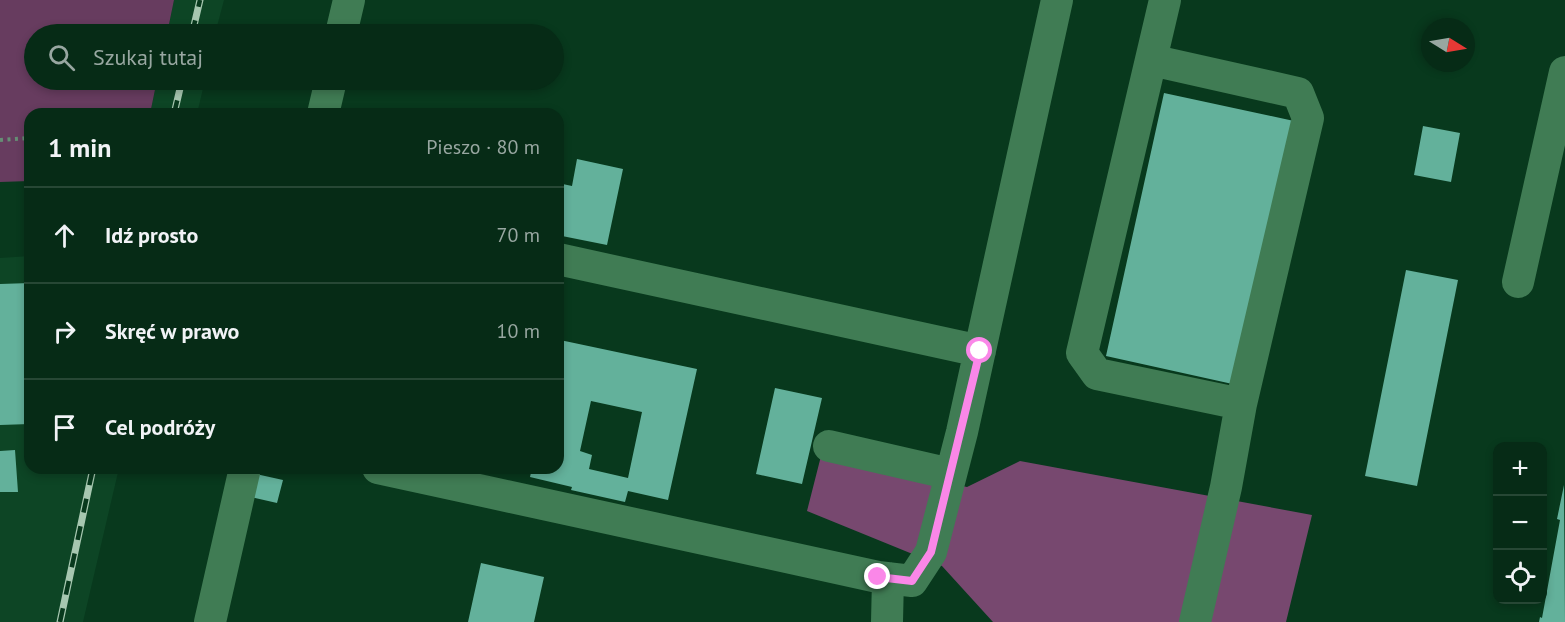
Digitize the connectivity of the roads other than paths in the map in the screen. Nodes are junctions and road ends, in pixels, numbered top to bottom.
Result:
1 (349, 0) edge
2 (1057, 0) edge
3 (1165, 0) edge
4 (343, 24) edge
5 (1151, 60) junction
6 (1565, 72) edge
7 (329, 90) edge
8 (324, 108) edge
9 (564, 260) edge
10 (1518, 282) dead end
11 (980, 351) junction
12 (1241, 404) junction
13 (830, 446) dead end
14 (243, 474) edge
15 (406, 474) edge
16 (951, 474) junction
17 (888, 578) junction
18 (210, 622) edge
19 (887, 622) edge
20 (1195, 622) edge

1 - 4 street
2 - 11 street
3 - 5 street
5 - 12 street
5 - 12 street
6 - 10 street
7 - 8 street
9 - 11 street
11 - 16 street
12 - 20 street
13 - 16 street
14 - 18 street
15 - 17 street
16 - 17 street
17 - 19 street

